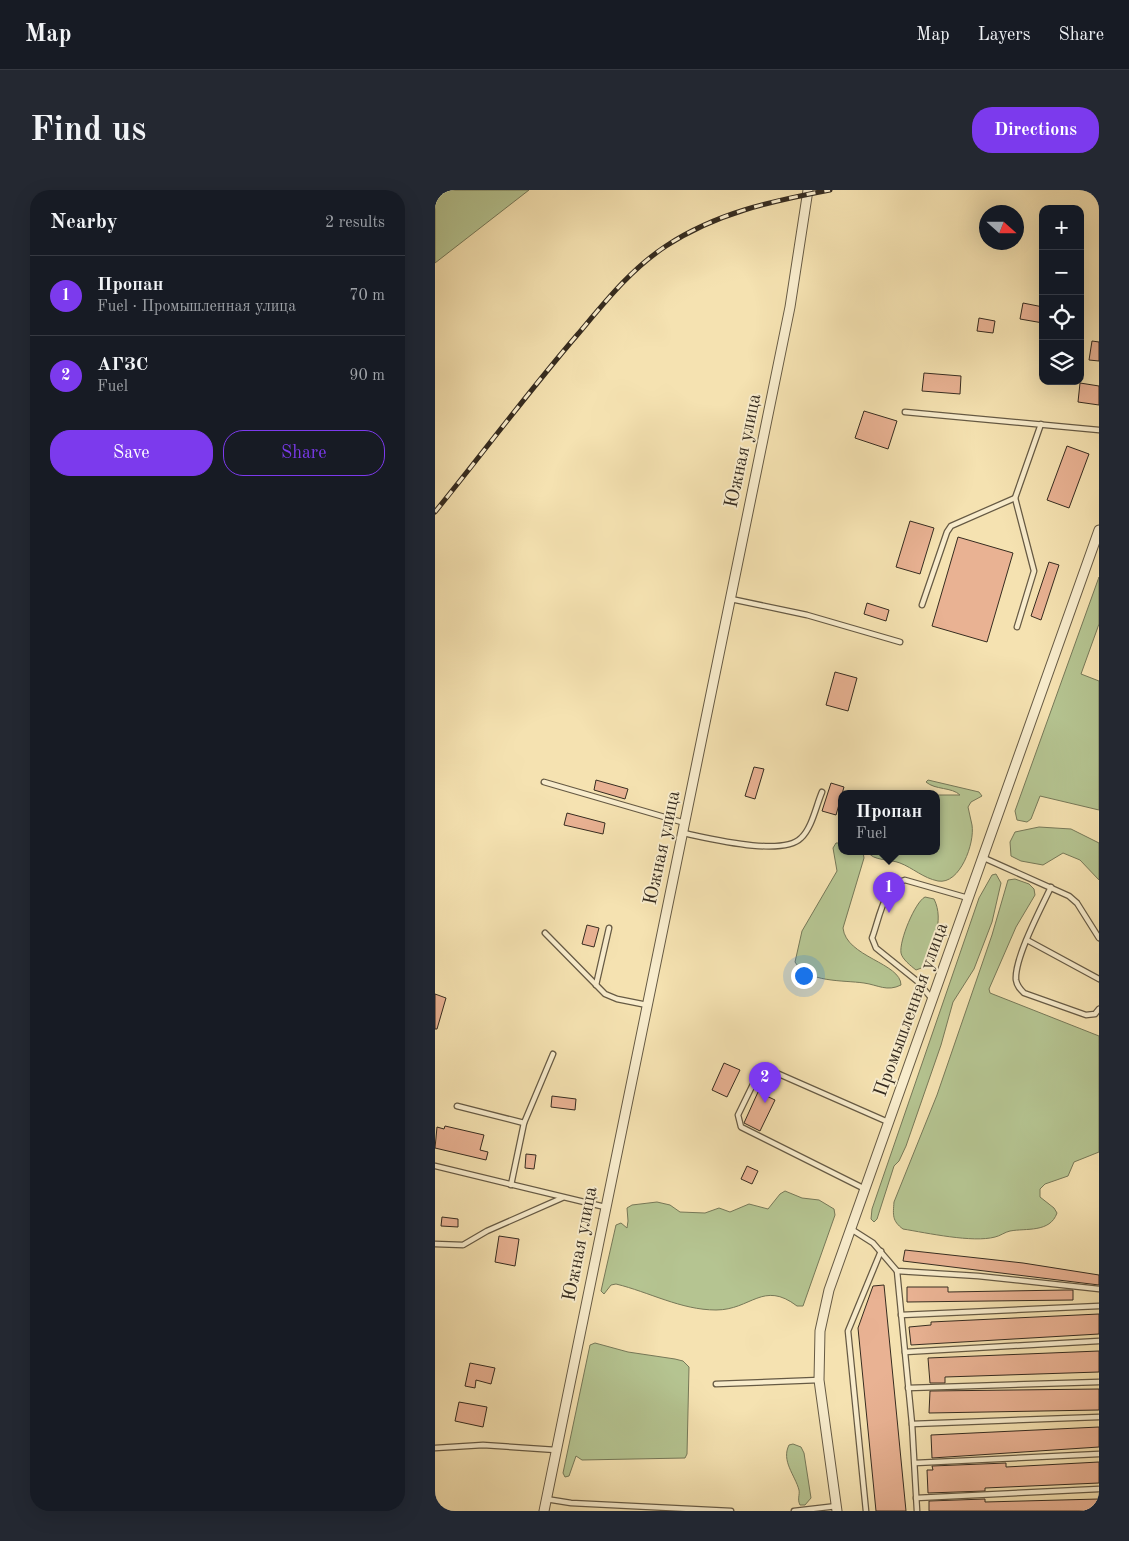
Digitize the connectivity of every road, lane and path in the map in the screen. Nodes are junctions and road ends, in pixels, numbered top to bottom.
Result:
1 (808, 190) edge
2 (905, 412) dead end
3 (1041, 424) junction
4 (1099, 430) edge
5 (1015, 498) junction
6 (1099, 530) edge
7 (731, 599) junction
8 (922, 605) dead end
9 (1017, 627) dead end
10 (900, 642) dead end
11 (544, 782) dead end
12 (822, 792) dead end
13 (685, 823) junction
14 (683, 833) junction
15 (984, 858) junction
16 (1051, 887) junction
17 (969, 899) junction
18 (609, 928) dead end
19 (545, 934) dead end
20 (1099, 938) edge
21 (1027, 940) junction
22 (1099, 979) edge
23 (596, 985) junction
24 (933, 1000) junction
25 (647, 1005) junction
26 (1099, 1009) edge
27 (553, 1054) dead end
28 (457, 1106) dead end
29 (889, 1122) junction
30 (524, 1123) junction
31 (435, 1166) edge
32 (511, 1185) junction
33 (866, 1189) junction
34 (563, 1198) junction
35 (605, 1207) junction
36 (851, 1229) junction
37 (435, 1244) edge
38 (881, 1251) junction
39 (897, 1270) junction
40 (1099, 1288) edge
41 (1099, 1306) edge
42 (901, 1316) junction
43 (1099, 1341) edge
44 (905, 1352) junction
45 (819, 1380) junction
46 (1099, 1382) edge
47 (716, 1384) dead end
48 (908, 1388) junction
49 (1099, 1417) edge
50 (912, 1424) junction
51 (435, 1448) edge
52 (556, 1450) junction
53 (1099, 1454) edge
54 (915, 1463) junction
55 (1099, 1489) edge
56 (917, 1498) junction
57 (546, 1499) junction
58 (837, 1509) edge
59 (544, 1511) edge
60 (731, 1511) edge
61 (793, 1511) edge
62 (866, 1511) edge
63 (917, 1511) edge

1 - 7 street, Южная улица
2 - 3 lane
3 - 4 lane
3 - 5 lane
5 - 8 lane
5 - 9 lane
6 - 15 street, Промышленная улица
7 - 10 lane
7 - 13 street, Южная улица
11 - 13 lane
12 - 14 lane
13 - 14 street, Южная улица
14 - 25 street, Южная улица
15 - 16 lane
15 - 17 street, Промышленная улица
16 - 20 lane
16 - 21 lane
17 - 24 street, Промышленная улица
17 - 24 lane
18 - 23 lane
19 - 23 lane
21 - 22 lane
21 - 26 lane
23 - 25 lane
24 - 29 street, Промышленная улица
25 - 35 street, Южная улица
27 - 30 lane
28 - 30 lane
29 - 33 street, Промышленная улица
29 - 33 lane
30 - 32 lane
31 - 32 lane
32 - 34 lane
33 - 36 street, Промышленная улица
34 - 35 lane
34 - 37 lane
35 - 52 street, Южная улица
36 - 38 lane
36 - 45 street, Промышленная улица
38 - 39 lane
38 - 62 lane
39 - 40 lane
39 - 42 lane
41 - 42 lane
42 - 44 lane
43 - 44 lane
44 - 48 lane
45 - 47 lane
45 - 58 street, Промышленная улица
46 - 48 lane
48 - 50 lane
49 - 50 lane
50 - 54 lane
51 - 52 lane
52 - 57 street, Южная улица
53 - 54 lane
54 - 56 lane
55 - 56 lane
56 - 63 lane
57 - 59 street, Южная улица
57 - 60 lane
58 - 61 lane

